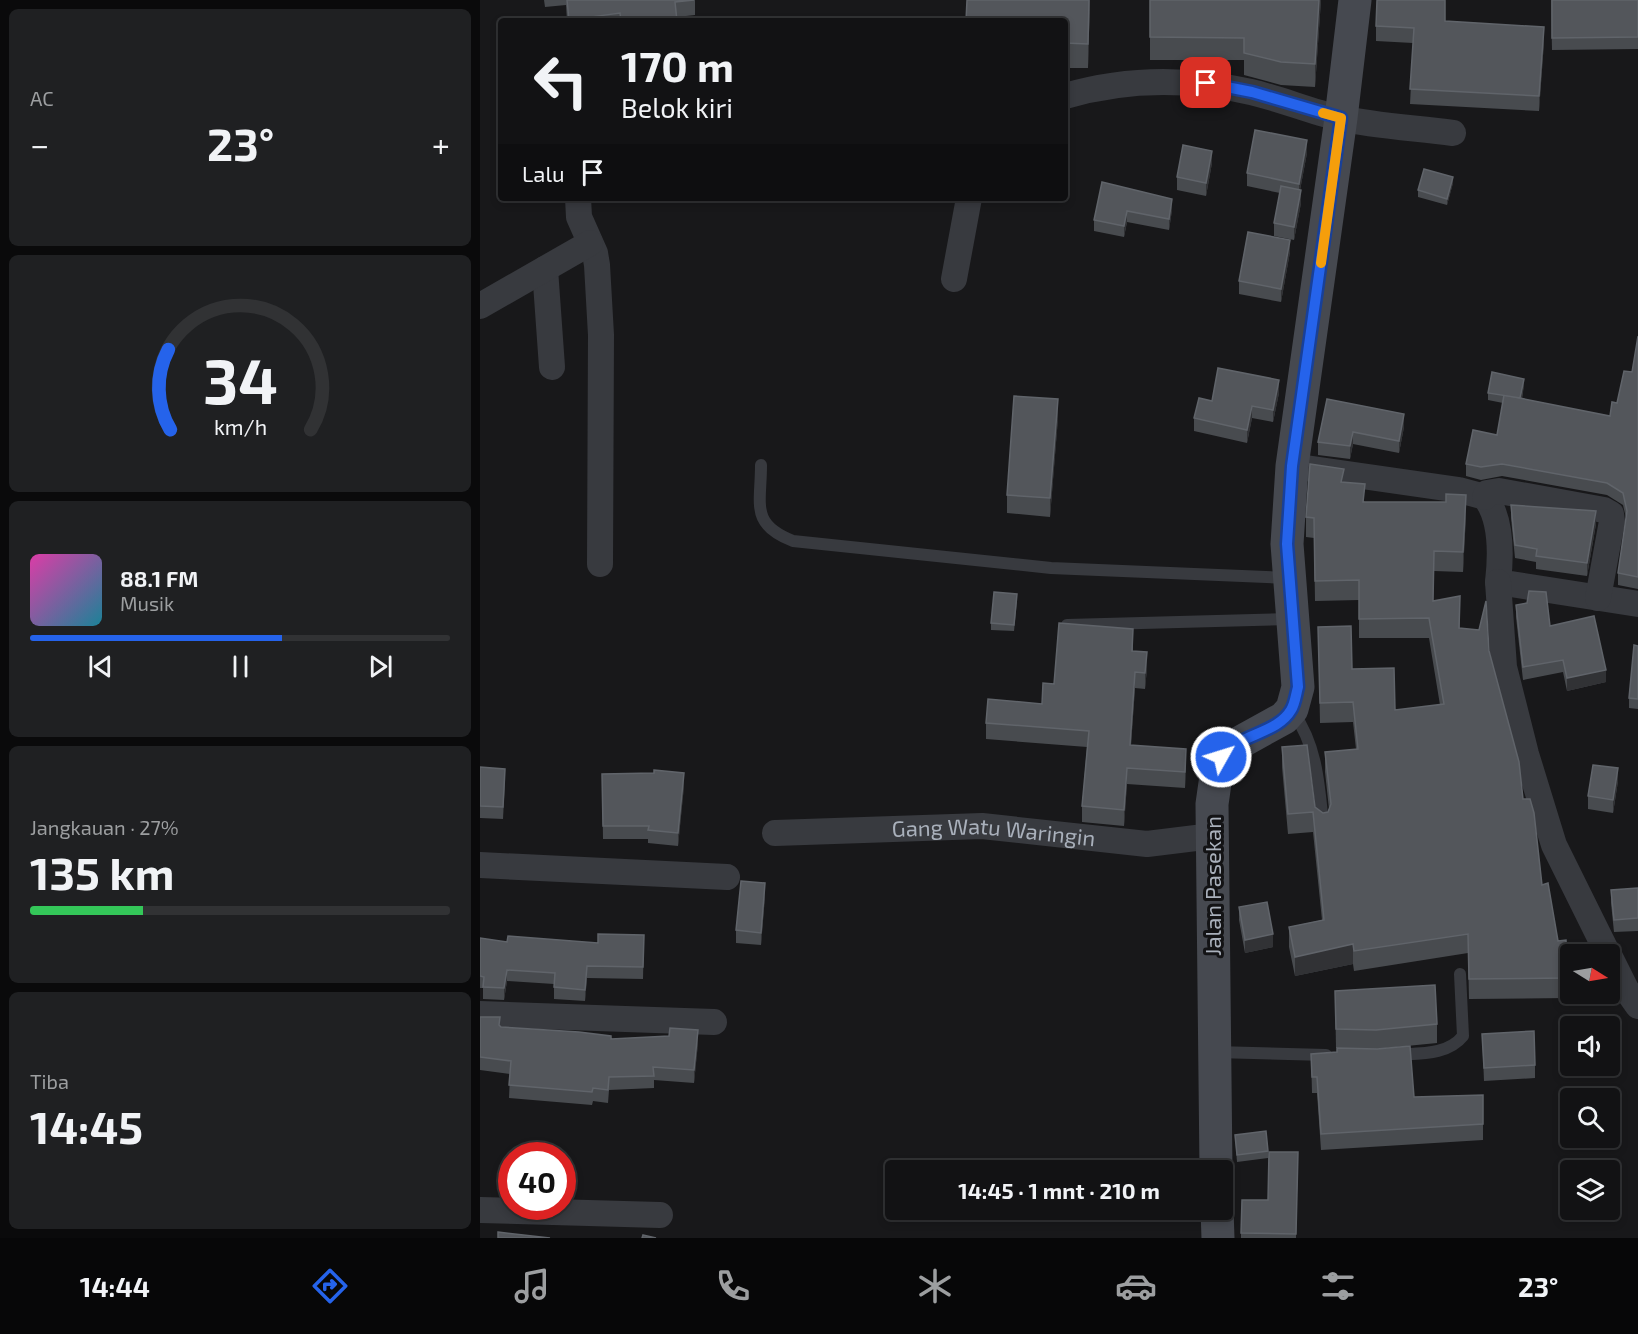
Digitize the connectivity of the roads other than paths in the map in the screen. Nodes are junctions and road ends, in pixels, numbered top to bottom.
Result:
1 (1354, 0) edge
2 (1068, 95) edge
3 (1342, 109) junction
4 (1453, 133) dead end
5 (578, 201) edge
6 (968, 201) edge
7 (590, 243) junction
8 (546, 269) junction
9 (954, 279) dead end
10 (480, 306) edge
11 (552, 367) dead end
12 (761, 465) dead end
13 (1292, 466) junction
14 (1485, 497) junction
15 (600, 564) dead end
16 (1290, 579) junction
17 (1498, 582) junction
18 (1598, 598) junction
19 (1638, 604) edge
20 (1293, 619) junction
21 (1067, 625) edge
22 (1292, 709) junction
23 (1323, 825) edge
24 (775, 833) dead end
25 (1212, 836) junction
26 (480, 866) edge
27 (727, 877) dead end
28 (1604, 944) edge
29 (1460, 974) dead end
30 (1620, 977) edge
31 (1638, 1006) edge
32 (480, 1014) edge
33 (714, 1022) dead end
34 (1214, 1052) junction
35 (1341, 1056) edge
36 (1376, 1057) edge
37 (1216, 1160) edge
38 (480, 1210) edge
39 (660, 1215) dead end
40 (1217, 1220) edge
41 (1218, 1238) edge

1 - 3 street
2 - 3 street
3 - 4 street
3 - 13 street
5 - 7 street
6 - 9 street
7 - 8 street
7 - 15 street
8 - 10 street
8 - 11 street
12 - 16 lane
13 - 14 street
13 - 16 street
14 - 17 street
14 - 18 street
16 - 20 street
17 - 18 street
17 - 28 street
18 - 19 street
20 - 21 lane
20 - 22 street
22 - 23 lane
22 - 25 street, Jalan Pasekan
24 - 25 street, Gang Watu Waringin
25 - 34 street, Jalan Pasekan
26 - 27 street
29 - 36 lane
30 - 31 street
32 - 33 street
34 - 35 lane
34 - 37 street, Jalan Pasekan
38 - 39 street
40 - 41 street

